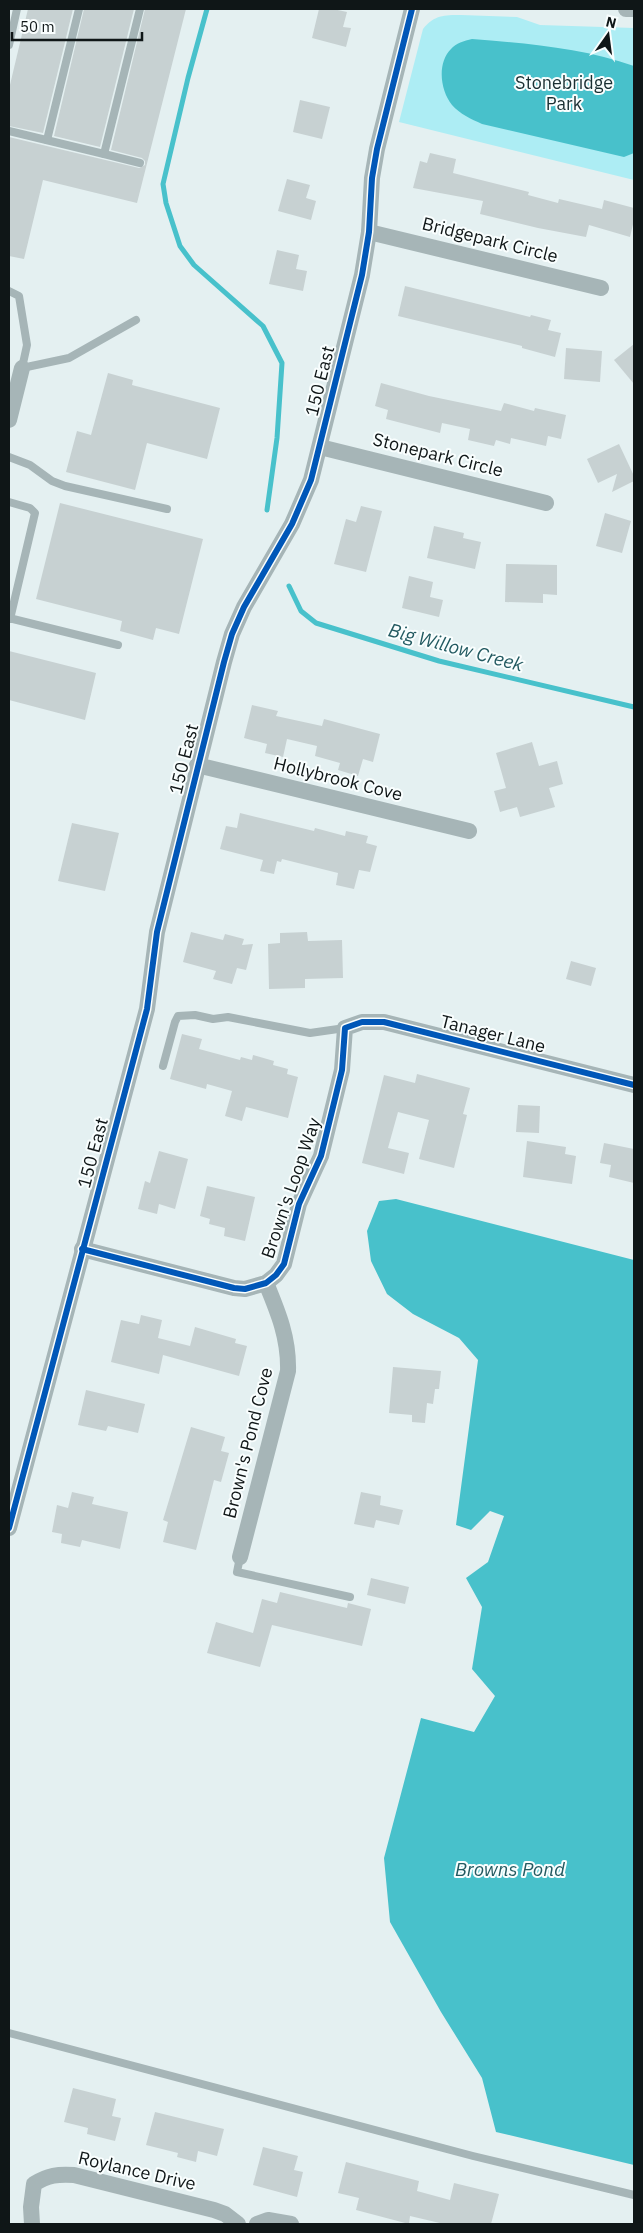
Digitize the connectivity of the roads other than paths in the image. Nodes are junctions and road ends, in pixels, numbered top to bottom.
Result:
1 (18, 9) edge
2 (79, 9) edge
3 (140, 9) edge
4 (412, 9) edge
5 (626, 9) edge
6 (634, 9) edge
7 (9, 44) edge
8 (9, 131) edge
9 (47, 140) junction
10 (104, 154) junction
11 (140, 163) dead end
12 (369, 232) junction
13 (601, 288) dead end
14 (9, 291) edge
15 (136, 320) dead end
16 (22, 368) junction
17 (9, 420) edge
18 (320, 447) junction
19 (9, 457) edge
20 (9, 502) edge
21 (546, 503) dead end
22 (167, 509) dead end
23 (9, 618) edge
24 (118, 645) dead end
25 (197, 764) junction
26 (469, 831) dead end
27 (345, 1028) junction
28 (163, 1066) dead end
29 (634, 1085) edge
30 (82, 1249) junction
31 (266, 1283) junction
32 (9, 1528) edge
33 (240, 1557) joint
34 (350, 1597) dead end
35 (9, 2033) edge
36 (634, 2195) edge
37 (32, 2224) edge
38 (238, 2224) edge
39 (257, 2224) edge
40 (291, 2224) edge

1 - 7 lane
2 - 9 lane
3 - 10 lane
4 - 12 street, 150 East
5 - 6 street
8 - 9 lane
9 - 10 lane
10 - 11 lane
12 - 13 street, Bridgepark Circle
12 - 18 street, 150 East
14 - 16 lane
15 - 16 lane
16 - 17 street
18 - 21 street, Stonepark Circle
18 - 25 street, 150 East
19 - 22 lane
20 - 23 lane
23 - 24 lane
25 - 26 street, Hollybrook Cove
25 - 30 street, 150 East
27 - 28 lane
27 - 29 street, Tanager Lane
27 - 31 street, Brown's Loop Way
30 - 31 street, Brown's Loop Way
30 - 32 street, 150 East
31 - 33 street, Brown's Pond Cove
33 - 34 lane
35 - 36 lane
37 - 38 street, Roylance Drive
39 - 40 street

